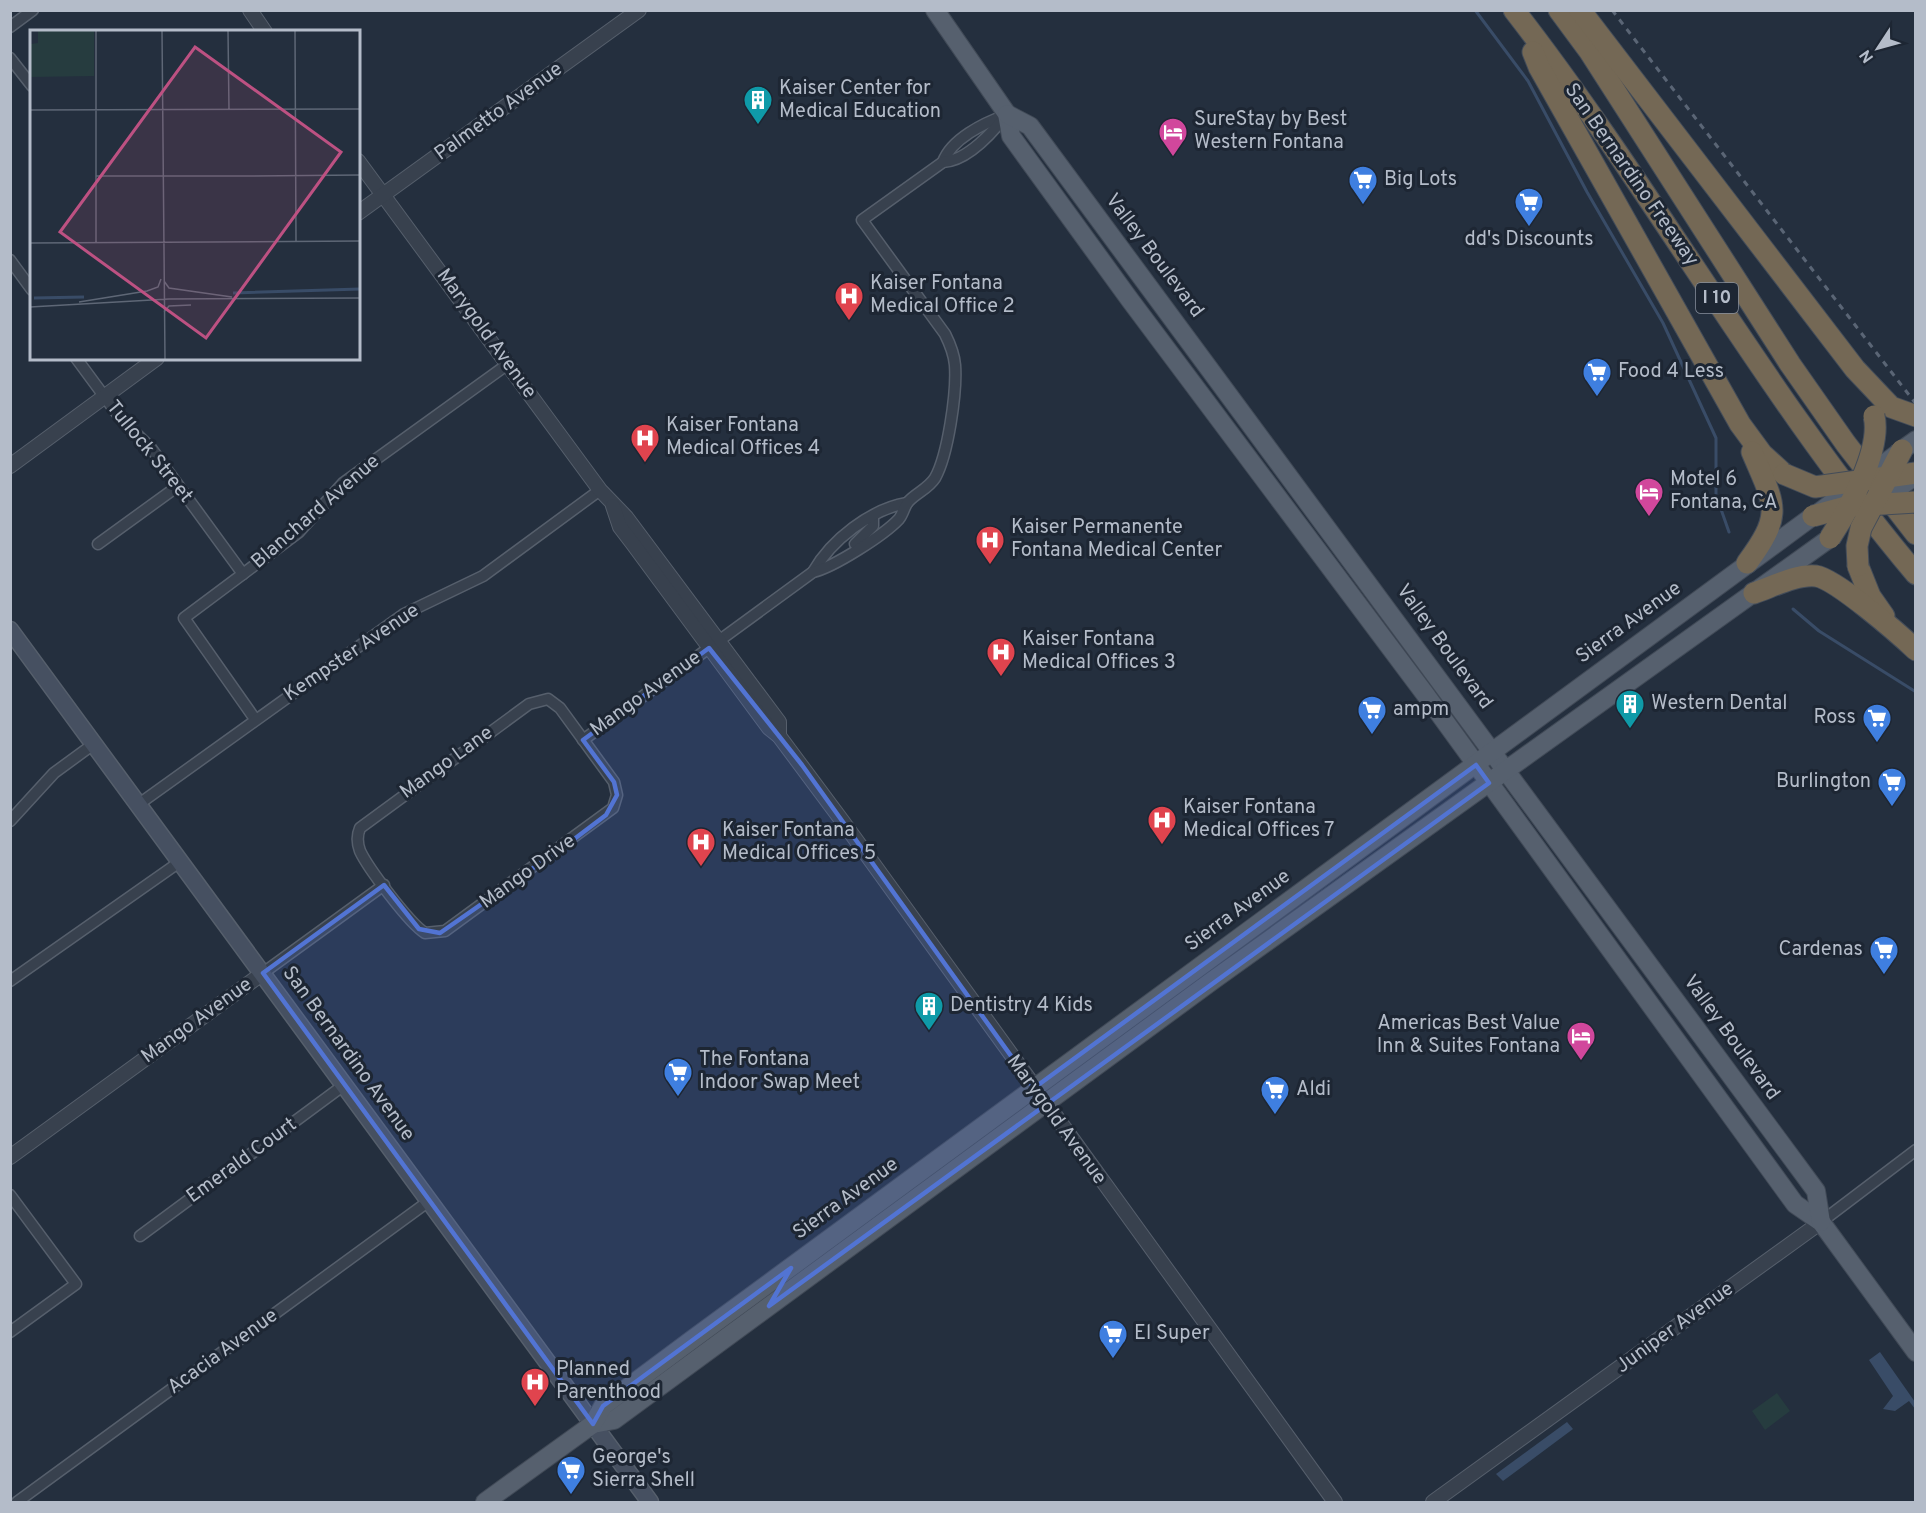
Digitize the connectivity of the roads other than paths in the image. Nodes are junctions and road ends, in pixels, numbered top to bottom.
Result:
1 (33, 10) edge
2 (250, 10) edge
3 (639, 10) edge
4 (935, 10) edge
5 (1559, 10) edge
6 (1580, 10) edge
7 (1518, 15) edge
8 (10, 27) edge
9 (264, 30) edge
10 (10, 58) edge
11 (30, 84) edge
12 (1007, 114) junction
13 (360, 165) edge
14 (383, 195) junction
15 (360, 212) edge
16 (10, 260) edge
17 (30, 287) edge
18 (1152, 330) junction
19 (77, 360) edge
20 (154, 360) edge
21 (508, 364) junction
22 (1855, 369) junction
23 (1216, 376) junction
24 (105, 397) junction
25 (1916, 416) edge
26 (1740, 424) junction
27 (1909, 445) edge
28 (10, 466) edge
29 (1916, 474) edge
30 (1888, 478) junction
31 (1858, 483) junction
32 (178, 486) junction
33 (600, 490) junction
34 (1916, 502) edge
35 (907, 503) junction
36 (1875, 505) junction
37 (1850, 506) junction
38 (613, 507) junction
39 (873, 516) junction
40 (1813, 516) junction
41 (1916, 534) edge
42 (1830, 538) junction
43 (98, 544) dead end
44 (855, 551) junction
45 (1747, 563) junction
46 (813, 572) junction
47 (243, 574) junction
48 (1916, 574) edge
49 (1754, 593) junction
50 (10, 630) edge
51 (1898, 634) junction
52 (715, 644) junction
53 (1916, 650) edge
54 (255, 719) junction
55 (583, 740) junction
56 (94, 743) junction
57 (1491, 752) junction
58 (1476, 765) junction
59 (1505, 772) junction
60 (1489, 783) junction
61 (139, 804) junction
62 (10, 821) edge
63 (181, 861) junction
64 (384, 885) junction
65 (263, 973) junction
66 (10, 981) edge
67 (344, 1085) junction
68 (1034, 1088) junction
69 (1045, 1104) junction
70 (1916, 1150) edge
71 (10, 1157) edge
72 (10, 1194) edge
73 (429, 1201) junction
74 (1821, 1222) junction
75 (837, 1233) junction
76 (140, 1236) dead end
77 (769, 1306) junction
78 (10, 1332) edge
79 (1916, 1352) edge
80 (593, 1424) junction
81 (18, 1503) edge
82 (485, 1503) edge
83 (650, 1503) edge
84 (1335, 1503) edge
85 (1433, 1503) edge

1 - 8 street
2 - 9 street
3 - 14 street, Palmetto Avenue
4 - 12 main road, Valley Boulevard
5 - 41 highway, San Bernardino Freeway / I 10
6 - 22 highway
7 - 26 highway
7 - 48 highway, San Bernardino Freeway / I 10
10 - 11 street
12 - 18 main road, Valley Boulevard
12 - 23 main road, Valley Boulevard
12 - 35 street
13 - 14 street, Marygold Avenue
14 - 15 street, Palmetto Avenue
14 - 21 street, Marygold Avenue
16 - 17 street
18 - 23 main road
18 - 58 main road, Valley Boulevard
19 - 24 street, Tullock Street
20 - 24 street
21 - 33 street, Marygold Avenue
21 - 47 street, Blanchard Avenue
22 - 25 highway
22 - 31 highway, bridge
23 - 57 main road, Valley Boulevard
24 - 28 street
24 - 32 street, Tullock Street
26 - 31 highway, bridge
26 - 45 highway
27 - 30 highway, bridge
27 - 31 main road, Sierra Avenue, bridge
29 - 30 highway, bridge
29 - 36 main road, Sierra Avenue, bridge
30 - 31 highway, bridge
30 - 36 highway, bridge
31 - 37 highway, bridge
31 - 40 main road, Sierra Avenue, bridge
32 - 43 street
32 - 47 street, Tullock Street
33 - 38 street, Marygold Avenue
33 - 54 street, Kempster Avenue
34 - 36 highway, bridge
35 - 39 street
35 - 44 street
36 - 37 highway, bridge
36 - 42 main road, Sierra Avenue, bridge
36 - 51 highway, bridge
37 - 40 highway, bridge
37 - 42 highway, bridge
38 - 52 street, Marygold Avenue
38 - 52 street, Marygold Avenue
39 - 44 street
39 - 46 street
40 - 45 main road, Sierra Avenue
42 - 49 main road, Sierra Avenue
44 - 46 street
45 - 57 main road, Sierra Avenue
46 - 52 street, Mango Avenue
47 - 54 street, Blanchard Avenue
49 - 51 highway
49 - 59 main road, Sierra Avenue
50 - 56 main road, San Bernardino Avenue
51 - 53 highway
52 - 55 street, Mango Avenue
52 - 68 street, Marygold Avenue
54 - 61 street, Kempster Avenue
55 - 64 street, Mango Lane
55 - 64 street, Mango Drive
56 - 61 main road, San Bernardino Avenue
56 - 62 street
57 - 58 main road, Sierra Avenue
57 - 59 main road, Valley Boulevard
58 - 60 main road, Valley Boulevard
58 - 68 main road, Sierra Avenue
59 - 60 main road, Sierra Avenue
59 - 74 main road, Valley Boulevard
60 - 69 main road, Sierra Avenue
60 - 74 main road, Valley Boulevard
61 - 63 main road, San Bernardino Avenue
63 - 65 main road, San Bernardino Avenue
63 - 66 street
64 - 65 street, Mango Avenue
65 - 67 main road, San Bernardino Avenue
65 - 71 street, Mango Avenue
67 - 73 main road, San Bernardino Avenue
67 - 76 street, Emerald Court
68 - 69 street, Marygold Avenue
68 - 75 main road, Sierra Avenue
69 - 77 main road, Sierra Avenue
69 - 84 street, Marygold Avenue
70 - 74 street, Juniper Avenue
72 - 78 street
73 - 80 main road, San Bernardino Avenue
73 - 81 street, Acacia Avenue
74 - 79 main road, Valley Boulevard
74 - 85 street, Juniper Avenue
75 - 77 main road
75 - 80 main road, Sierra Avenue
77 - 80 main road, Sierra Avenue
80 - 82 main road, Sierra Avenue
80 - 83 main road, San Bernardino Avenue

